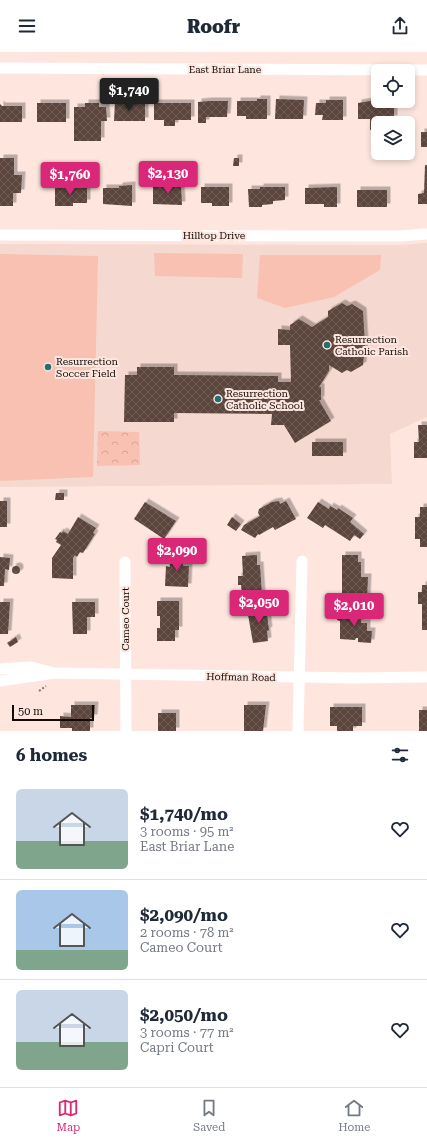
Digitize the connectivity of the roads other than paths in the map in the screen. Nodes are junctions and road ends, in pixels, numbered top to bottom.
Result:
1 (0, 68) edge
2 (427, 70) edge
3 (427, 234) edge
4 (0, 235) edge
5 (302, 561) dead end
6 (125, 562) dead end
7 (0, 669) edge
8 (55, 673) junction
9 (126, 675) junction
10 (427, 677) edge
11 (299, 678) junction
12 (0, 681) edge
13 (126, 731) edge
14 (298, 731) edge

1 - 2 street, East Briar Lane
3 - 4 street, Hilltop Drive
5 - 11 street
6 - 9 street, Cameo Court
7 - 8 street, Hoffman Road
8 - 9 street, Hoffman Road
8 - 12 street, Hoffman Road
9 - 11 street, Hoffman Road
9 - 13 street, Cameo Court
10 - 11 street, Hoffman Road
11 - 14 street

